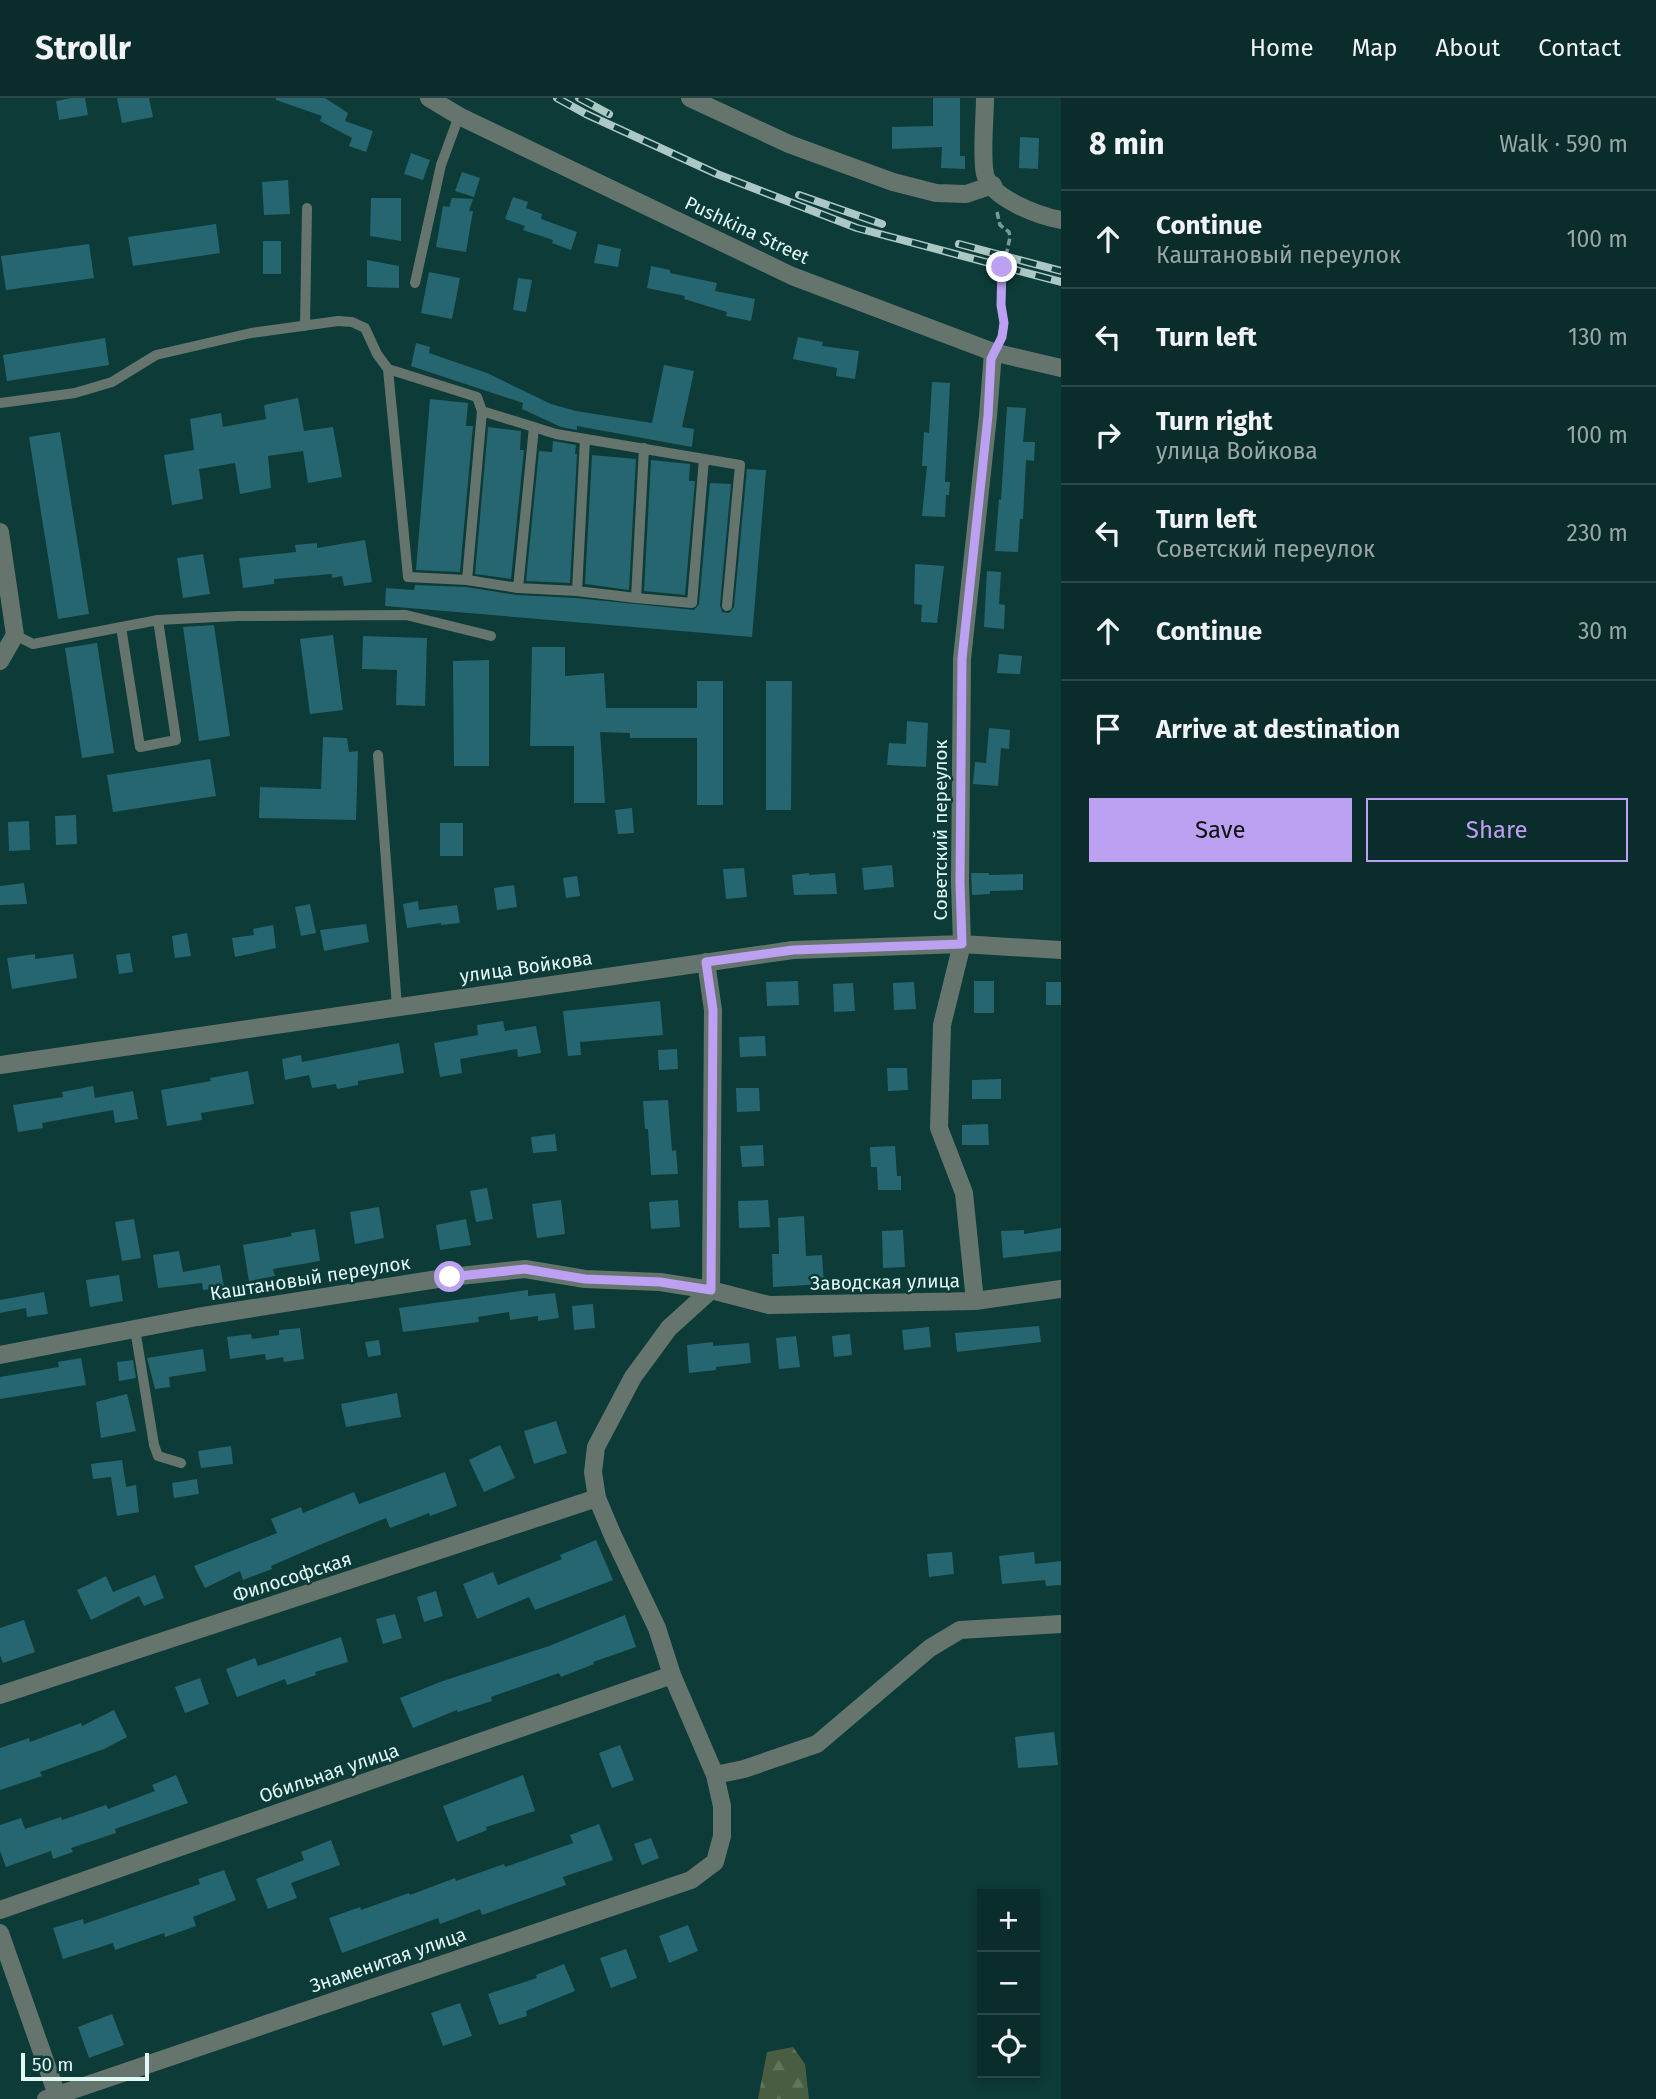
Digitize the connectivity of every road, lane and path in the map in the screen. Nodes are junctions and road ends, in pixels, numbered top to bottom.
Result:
1 (429, 98) edge
2 (690, 98) edge
3 (985, 98) edge
4 (459, 116) junction
5 (992, 184) junction
6 (307, 208) dead end
7 (1061, 219) edge
8 (415, 283) dead end
9 (305, 326) junction
10 (993, 352) junction
11 (1061, 368) edge
12 (388, 369) junction
13 (0, 403) edge
14 (482, 411) junction
15 (534, 427) junction
16 (586, 439) junction
17 (644, 449) junction
18 (704, 459) junction
19 (0, 532) edge
20 (467, 580) junction
21 (519, 588) junction
22 (577, 591) junction
23 (636, 598) junction
24 (727, 606) dead end
25 (158, 620) junction
26 (121, 627) junction
27 (15, 635) junction
28 (491, 636) dead end
29 (0, 661) edge
30 (378, 755) dead end
31 (962, 944) junction
32 (1061, 950) edge
33 (706, 962) junction
34 (397, 1007) junction
35 (0, 1065) edge
36 (1061, 1289) edge
37 (711, 1290) junction
38 (975, 1301) junction
39 (135, 1329) junction
40 (0, 1355) edge
41 (181, 1463) dead end
42 (597, 1498) junction
43 (1061, 1624) edge
44 (672, 1675) junction
45 (0, 1695) edge
46 (715, 1775) junction
47 (0, 1910) edge
48 (0, 1933) edge
49 (51, 2097) edge

1 - 4 street, Pushkina Street
2 - 5 street
3 - 5 street
4 - 8 lane
4 - 10 street, Pushkina Street
5 - 7 street
5 - 10 path
6 - 9 lane
9 - 12 lane
9 - 13 lane
10 - 11 street, Pushkina Street
10 - 31 street, Советский переулок
12 - 14 lane
12 - 20 lane
14 - 15 lane
14 - 20 lane
15 - 16 lane
15 - 21 lane
16 - 17 lane
16 - 22 lane
17 - 18 lane
17 - 23 lane
18 - 23 lane
18 - 24 lane
19 - 27 street
20 - 21 lane
21 - 22 lane
22 - 23 lane
25 - 26 lane
25 - 26 lane
25 - 28 lane
26 - 27 lane
27 - 29 street
30 - 34 lane
31 - 32 street, улица Войкова
31 - 33 street, улица Войкова
31 - 38 street, Советский переулок
33 - 34 street, улица Войкова
33 - 37 street
34 - 35 street, улица Войкова
36 - 38 street, Заводская улица
37 - 38 street, Заводская улица
37 - 39 street, Каштановый переулок
37 - 42 street
39 - 40 street, Каштановый переулок
39 - 41 lane
42 - 44 street
42 - 45 street, Философская
43 - 46 street
44 - 46 street
44 - 47 street, Обильная улица
46 - 49 street, Знаменитая улица
48 - 49 street

